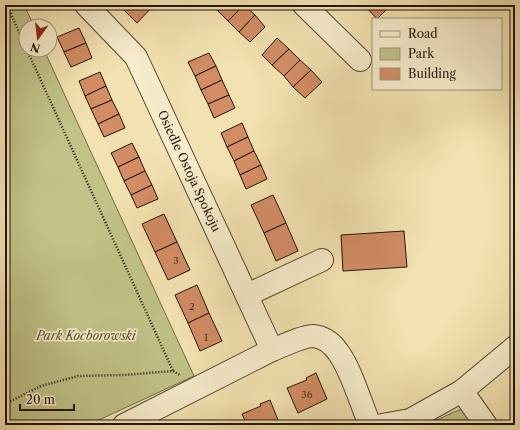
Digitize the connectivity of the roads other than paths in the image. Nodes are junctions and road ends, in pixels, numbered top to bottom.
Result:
1 (86, 5) edge
2 (304, 5) edge
3 (360, 60) dead end
4 (322, 260) dead end
5 (247, 295) junction
6 (515, 347) edge
7 (272, 350) junction
8 (462, 391) junction
9 (124, 425) edge
10 (370, 425) edge
11 (382, 425) edge
12 (486, 425) edge

1 - 5 street, Osiedle Ostoja Spokoju
2 - 3 street
4 - 5 street
5 - 7 street, Osiedle Ostoja Spokoju
6 - 8 street
7 - 9 street
7 - 10 street
8 - 11 street
8 - 12 street

